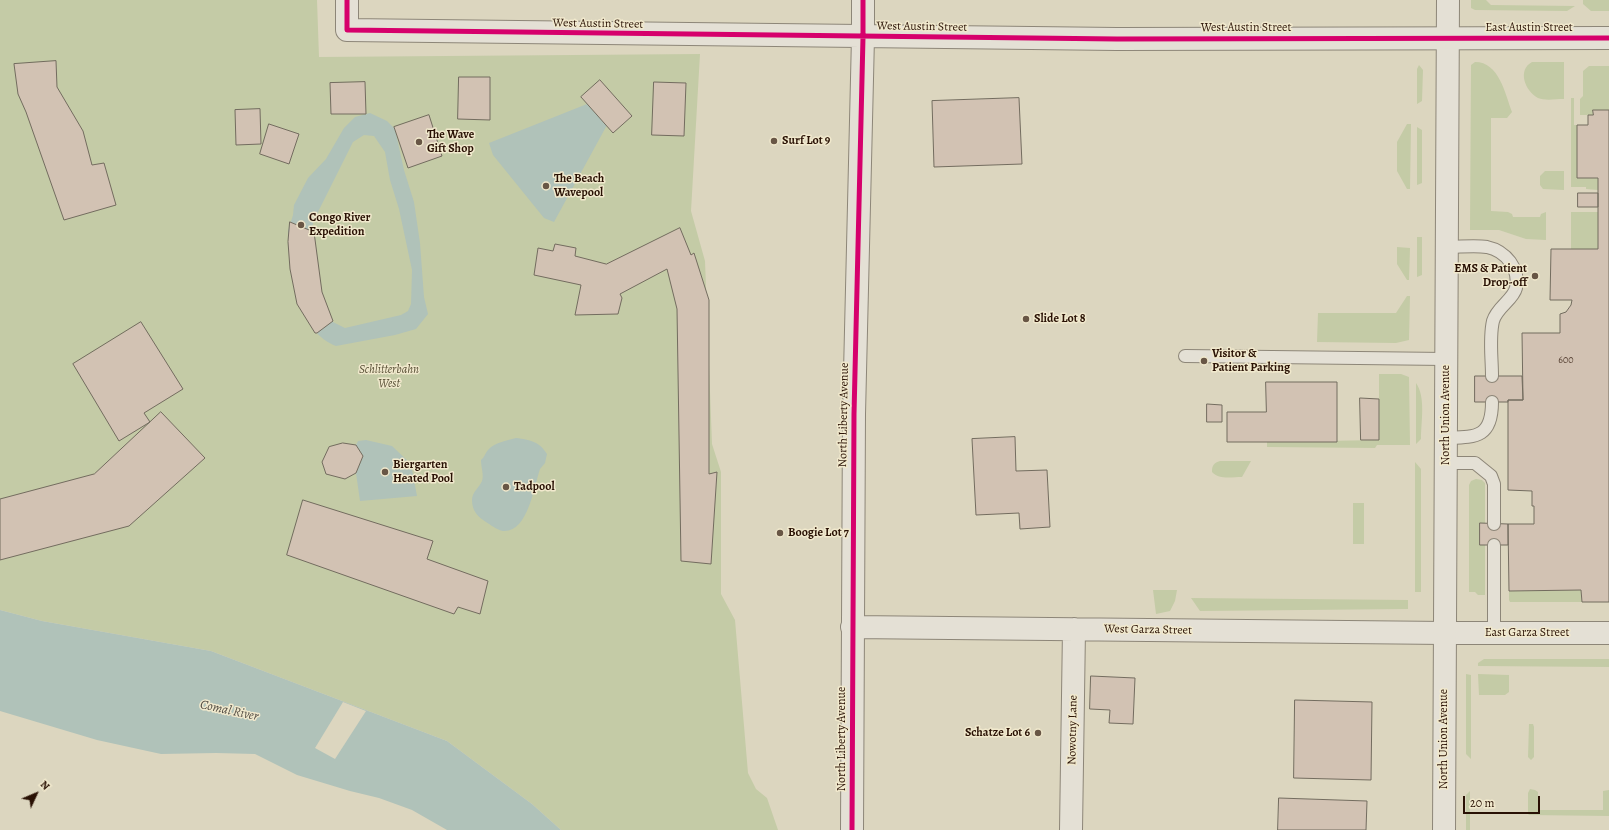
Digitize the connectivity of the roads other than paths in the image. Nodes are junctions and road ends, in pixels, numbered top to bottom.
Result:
1 (347, 0) edge
2 (863, 0) edge
3 (1448, 0) edge
4 (863, 36) junction
5 (1449, 38) junction
6 (1609, 38) edge
7 (1447, 247) junction
8 (1184, 356) dead end
9 (1446, 359) junction
10 (1492, 376) dead end
11 (1492, 402) dead end
12 (1446, 438) junction
13 (1446, 463) junction
14 (1494, 524) dead end
15 (1494, 545) dead end
16 (852, 627) junction
17 (1074, 629) junction
18 (1445, 633) junction
19 (1494, 633) junction
20 (1609, 633) edge
21 (852, 830) edge
22 (1072, 830) edge
23 (1444, 830) edge

1 - 4 street, West Austin Street
2 - 4 street, North Liberty Avenue
3 - 5 street, North Union Avenue
4 - 5 street, West Austin Street
4 - 16 street, North Liberty Avenue
5 - 6 street, East Austin Street
5 - 7 street, North Union Avenue
7 - 9 street, North Union Avenue
7 - 10 lane
8 - 9 lane
9 - 12 street, North Union Avenue
11 - 12 lane
12 - 13 street, North Union Avenue
13 - 14 lane
13 - 18 street, North Union Avenue
15 - 19 lane
16 - 17 street, West Garza Street
16 - 21 street, North Liberty Avenue
17 - 18 street, West Garza Street
17 - 22 street, Nowotny Lane
18 - 19 street, East Garza Street
18 - 23 street, North Union Avenue
19 - 20 street, East Garza Street

